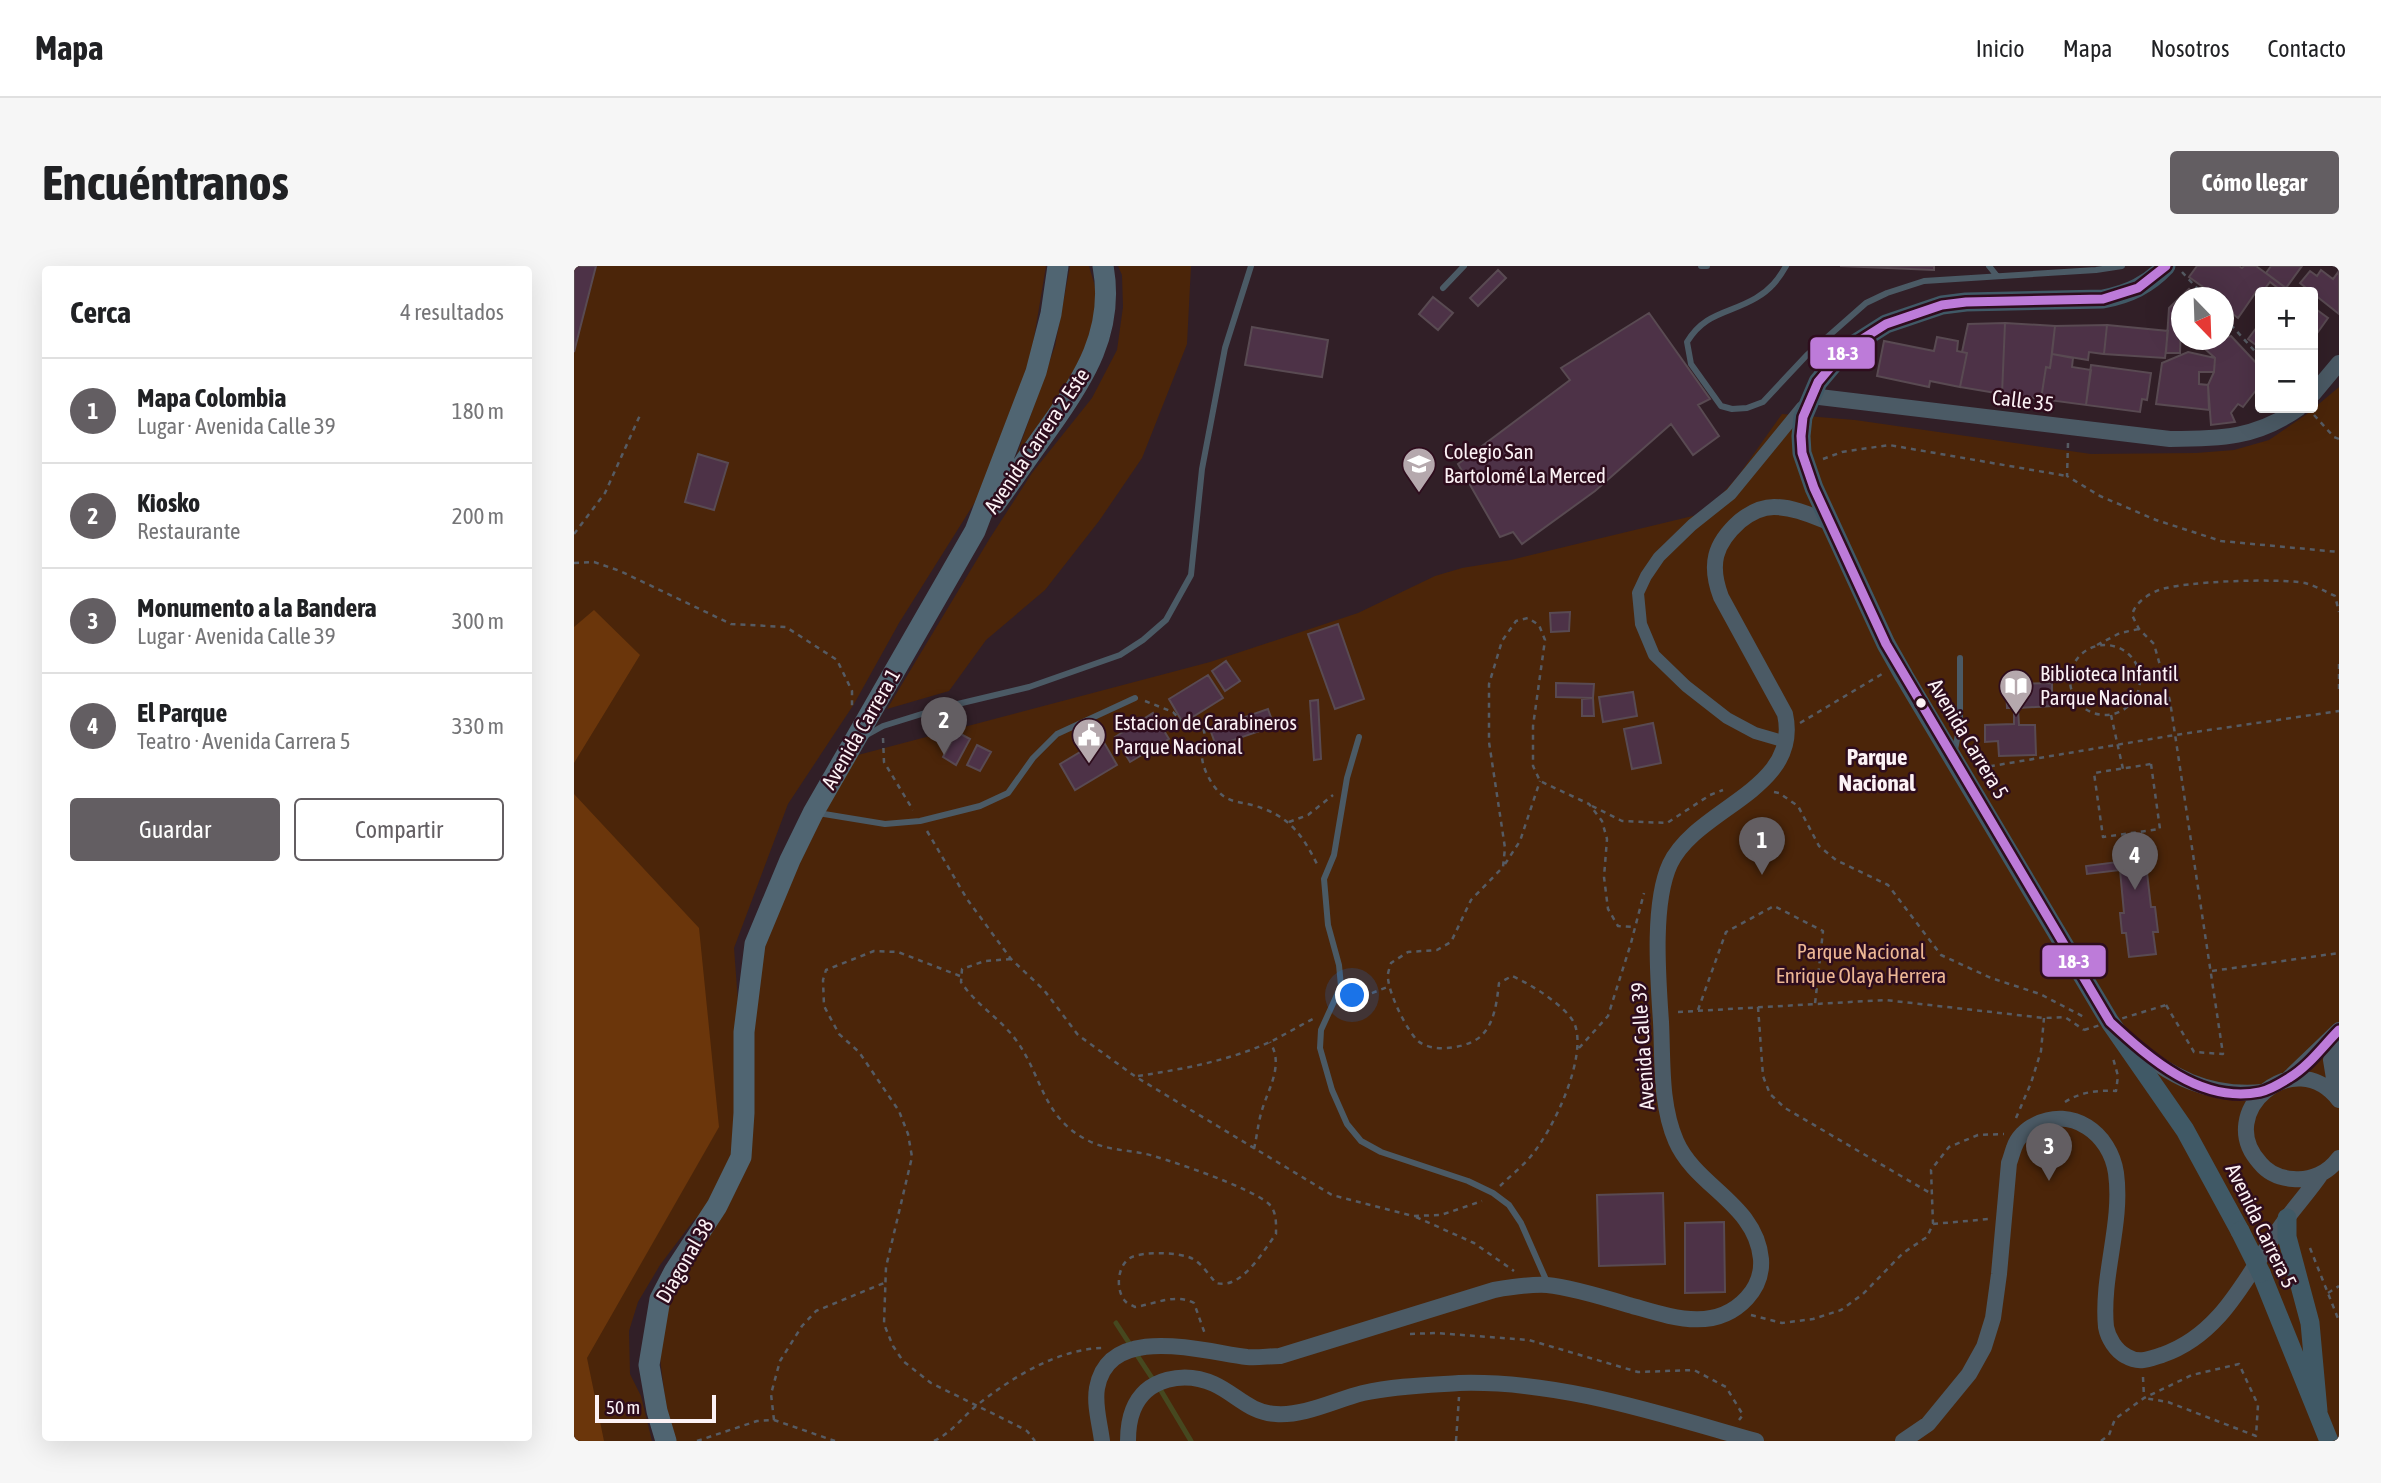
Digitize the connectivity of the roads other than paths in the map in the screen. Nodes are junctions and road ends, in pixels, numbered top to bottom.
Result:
1 (1058, 266) edge
2 (1103, 266) edge
3 (1251, 266) edge
4 (1464, 266) edge
5 (1701, 266) edge
6 (1707, 266) edge
7 (1786, 266) edge
8 (1989, 266) edge
9 (2122, 266) edge
10 (2166, 266) edge
11 (1997, 276) junction
12 (1443, 288) dead end
13 (2339, 363) edge
14 (2318, 388) edge
15 (1811, 396) junction
16 (2290, 413) edge
17 (1831, 523) junction
18 (975, 531) junction
19 (1960, 657) dead end
20 (1135, 698) road end
21 (1787, 736) junction
22 (1359, 737) dead end
23 (854, 742) junction
24 (1956, 765) junction
25 (813, 813) junction
26 (2105, 1028) junction
27 (2338, 1031) edge
28 (2288, 1079) junction
29 (2263, 1092) junction
30 (2338, 1098) edge
31 (2332, 1167) edge
32 (717, 1206) joint
33 (2287, 1218) junction
34 (1541, 1285) junction
35 (2318, 1411) junction
36 (666, 1441) edge
37 (1102, 1441) edge
38 (1128, 1441) edge
39 (1756, 1441) edge
40 (1903, 1441) edge
41 (2329, 1441) edge

1 - 18 main road, Avenida Carrera 1
2 - 18 main road, Avenida Carrera 2 Este
3 - 23 lane
4 - 12 lane
5 - 6 lane
7 - 11 lane
8 - 11 lane
9 - 11 lane
10 - 15 main road, Avenida Carrera 5
13 - 14 street
15 - 16 street, Calle 35
15 - 17 main road, Avenida Carrera 5
15 - 21 street
17 - 21 street
17 - 24 main road, Avenida Carrera 5
18 - 23 main road, Avenida Carrera 1
19 - 24 lane
20 - 25 lane
21 - 34 street, Avenida Calle 39
22 - 34 lane
23 - 25 main road, Avenida Carrera 1
24 - 26 main road, Avenida Carrera 5
25 - 32 main road, Avenida Carrera 1
26 - 29 street
26 - 35 main road, Avenida Carrera 5, bridge
27 - 28 street
27 - 30 street
28 - 29 street
28 - 30 street
29 - 31 street
31 - 33 street
32 - 36 main road, Diagonal 38
33 - 35 main road
33 - 40 street
34 - 37 street
35 - 41 main road, Avenida Carrera 5
38 - 39 street

